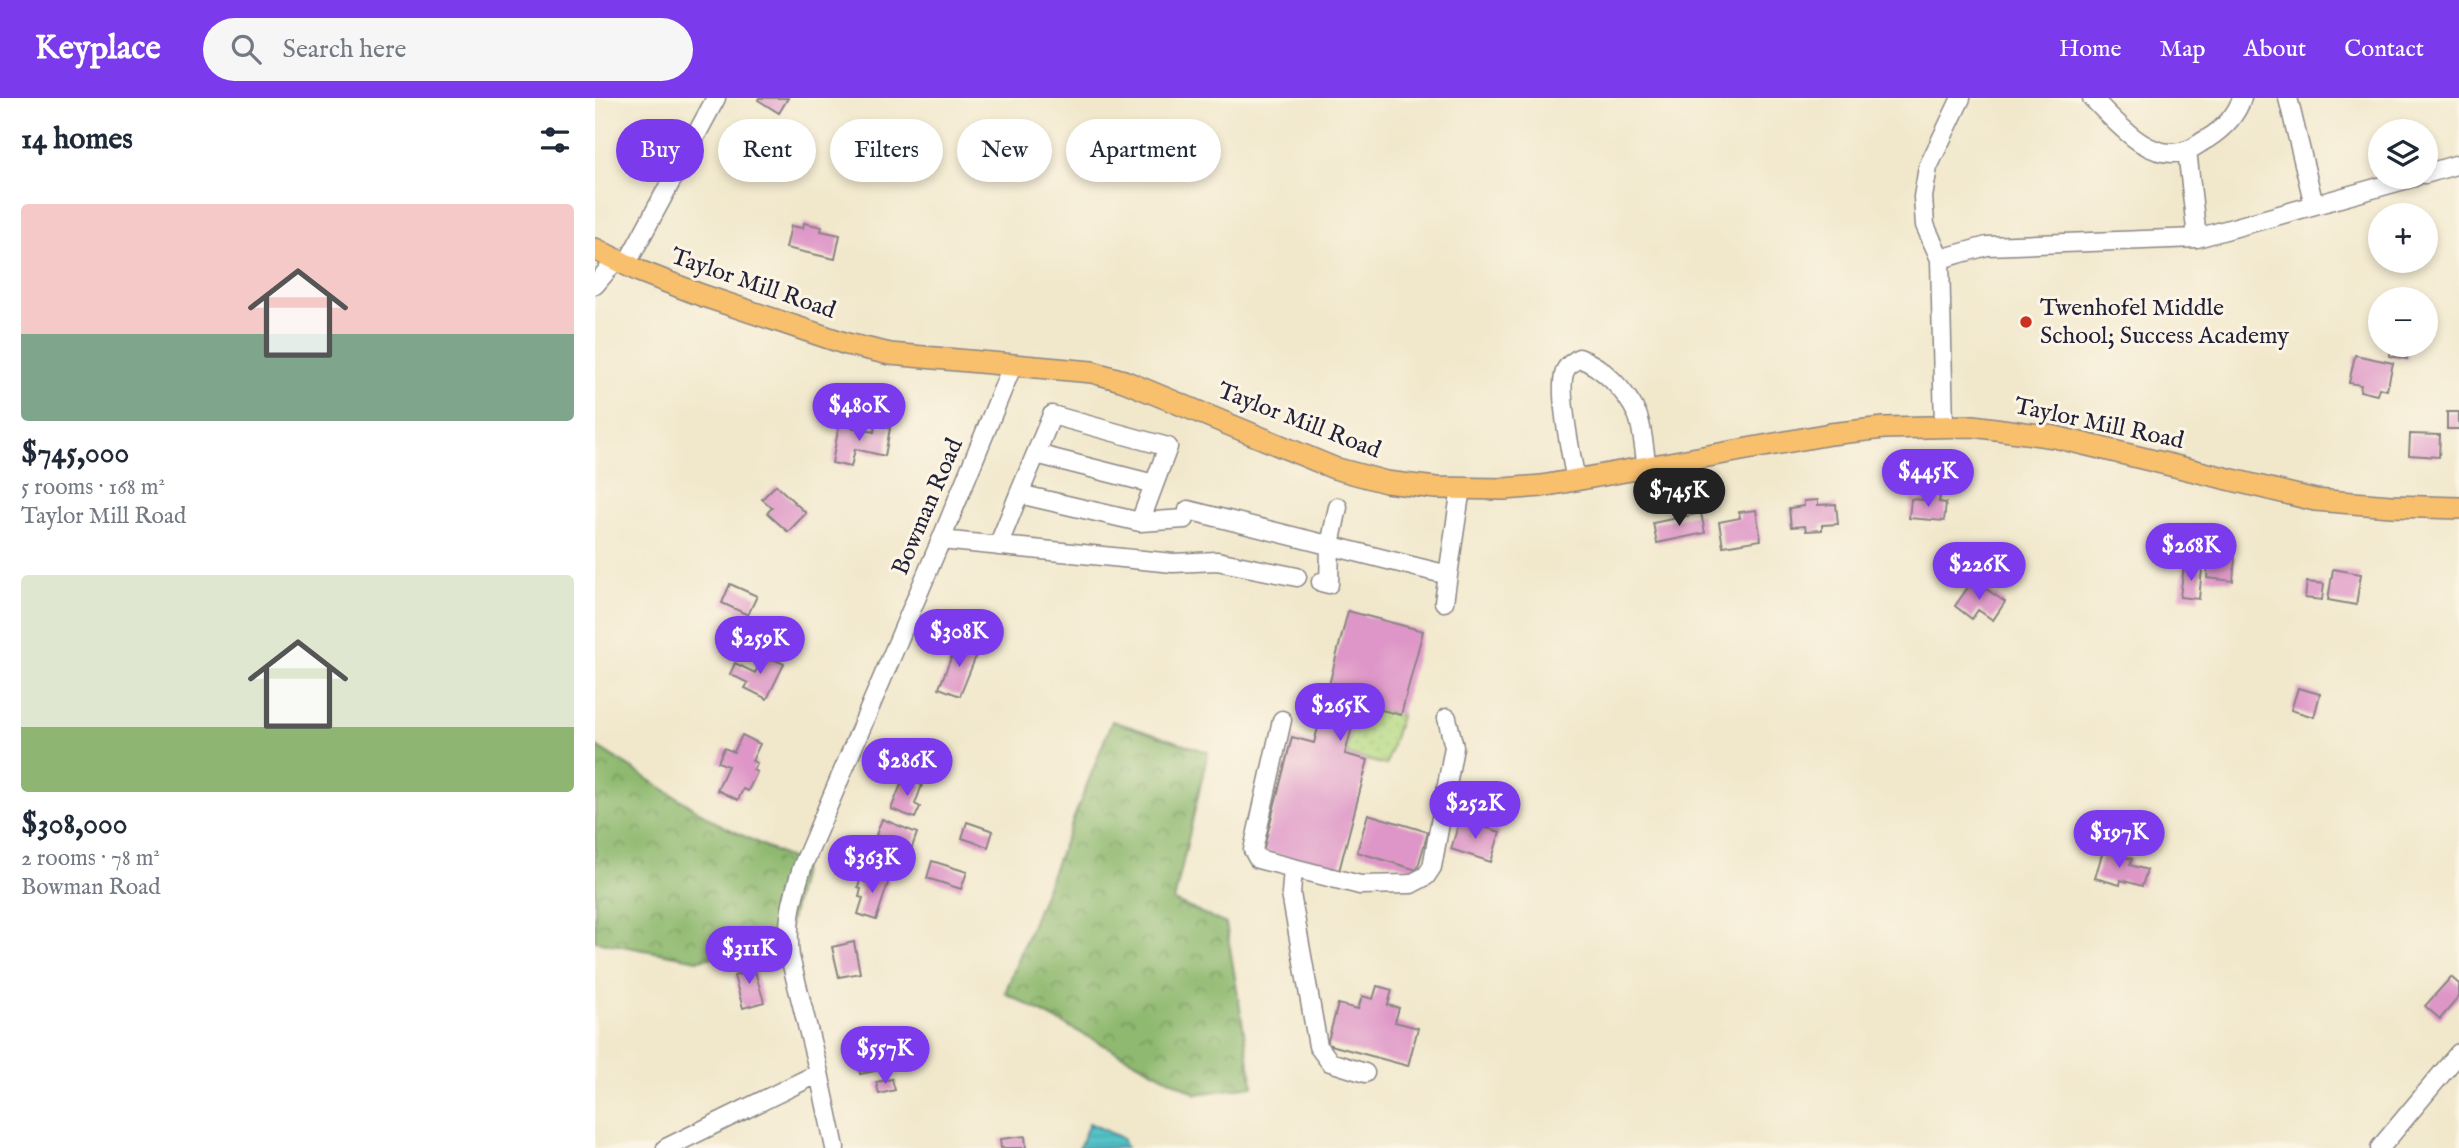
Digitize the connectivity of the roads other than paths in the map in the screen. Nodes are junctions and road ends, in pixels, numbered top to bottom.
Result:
1 (716, 98) edge
2 (1961, 98) edge
3 (2092, 98) edge
4 (2242, 98) edge
5 (2288, 98) edge
6 (2187, 150) junction
7 (2459, 164) edge
8 (2438, 170) edge
9 (2372, 189) edge
10 (2314, 205) junction
11 (2197, 237) junction
12 (595, 249) edge
13 (1940, 259) junction
14 (621, 263) junction
15 (595, 285) edge
16 (1013, 364) junction
17 (1944, 426) junction
18 (1036, 454) junction
19 (1647, 467) junction
20 (1576, 481) junction
21 (1154, 484) junction
22 (1461, 488) junction
23 (1019, 494) junction
24 (1338, 507) dead end
25 (2459, 508) edge
26 (1140, 522) junction
27 (941, 540) junction
28 (1330, 545) junction
29 (998, 546) junction
30 (1448, 575) junction
31 (1297, 577) dead end
32 (1321, 582) dead end
33 (1444, 602) dead end
34 (1447, 718) dead end
35 (1282, 720) dead end
36 (1293, 868) junction
37 (2459, 1053) edge
38 (819, 1073) junction
39 (1365, 1073) dead end
40 (666, 1148) edge
41 (835, 1148) edge
42 (2380, 1148) edge

1 - 14 street
2 - 13 street
3 - 6 street
4 - 6 street
5 - 10 street
6 - 11 street
7 - 8 street
9 - 10 street
10 - 11 street
11 - 13 street
12 - 14 main road, Taylor Mill Road
13 - 17 street
14 - 15 street
14 - 16 main road, Taylor Mill Road
16 - 22 main road, Taylor Mill Road
16 - 27 street, Bowman Road
17 - 19 main road, Taylor Mill Road
17 - 25 main road, Taylor Mill Road
18 - 21 street
18 - 21 street
18 - 23 street
19 - 20 main road, Taylor Mill Road
19 - 20 street
20 - 22 main road, Taylor Mill Road
21 - 26 street
22 - 30 street
23 - 26 street
23 - 29 street
24 - 28 street
26 - 28 street
27 - 29 street
27 - 38 street, Bowman Road
28 - 30 street
28 - 32 street
29 - 31 street
30 - 33 street
34 - 36 street
35 - 36 street
36 - 39 street
37 - 42 street
38 - 40 street
38 - 41 street, Bowman Road

